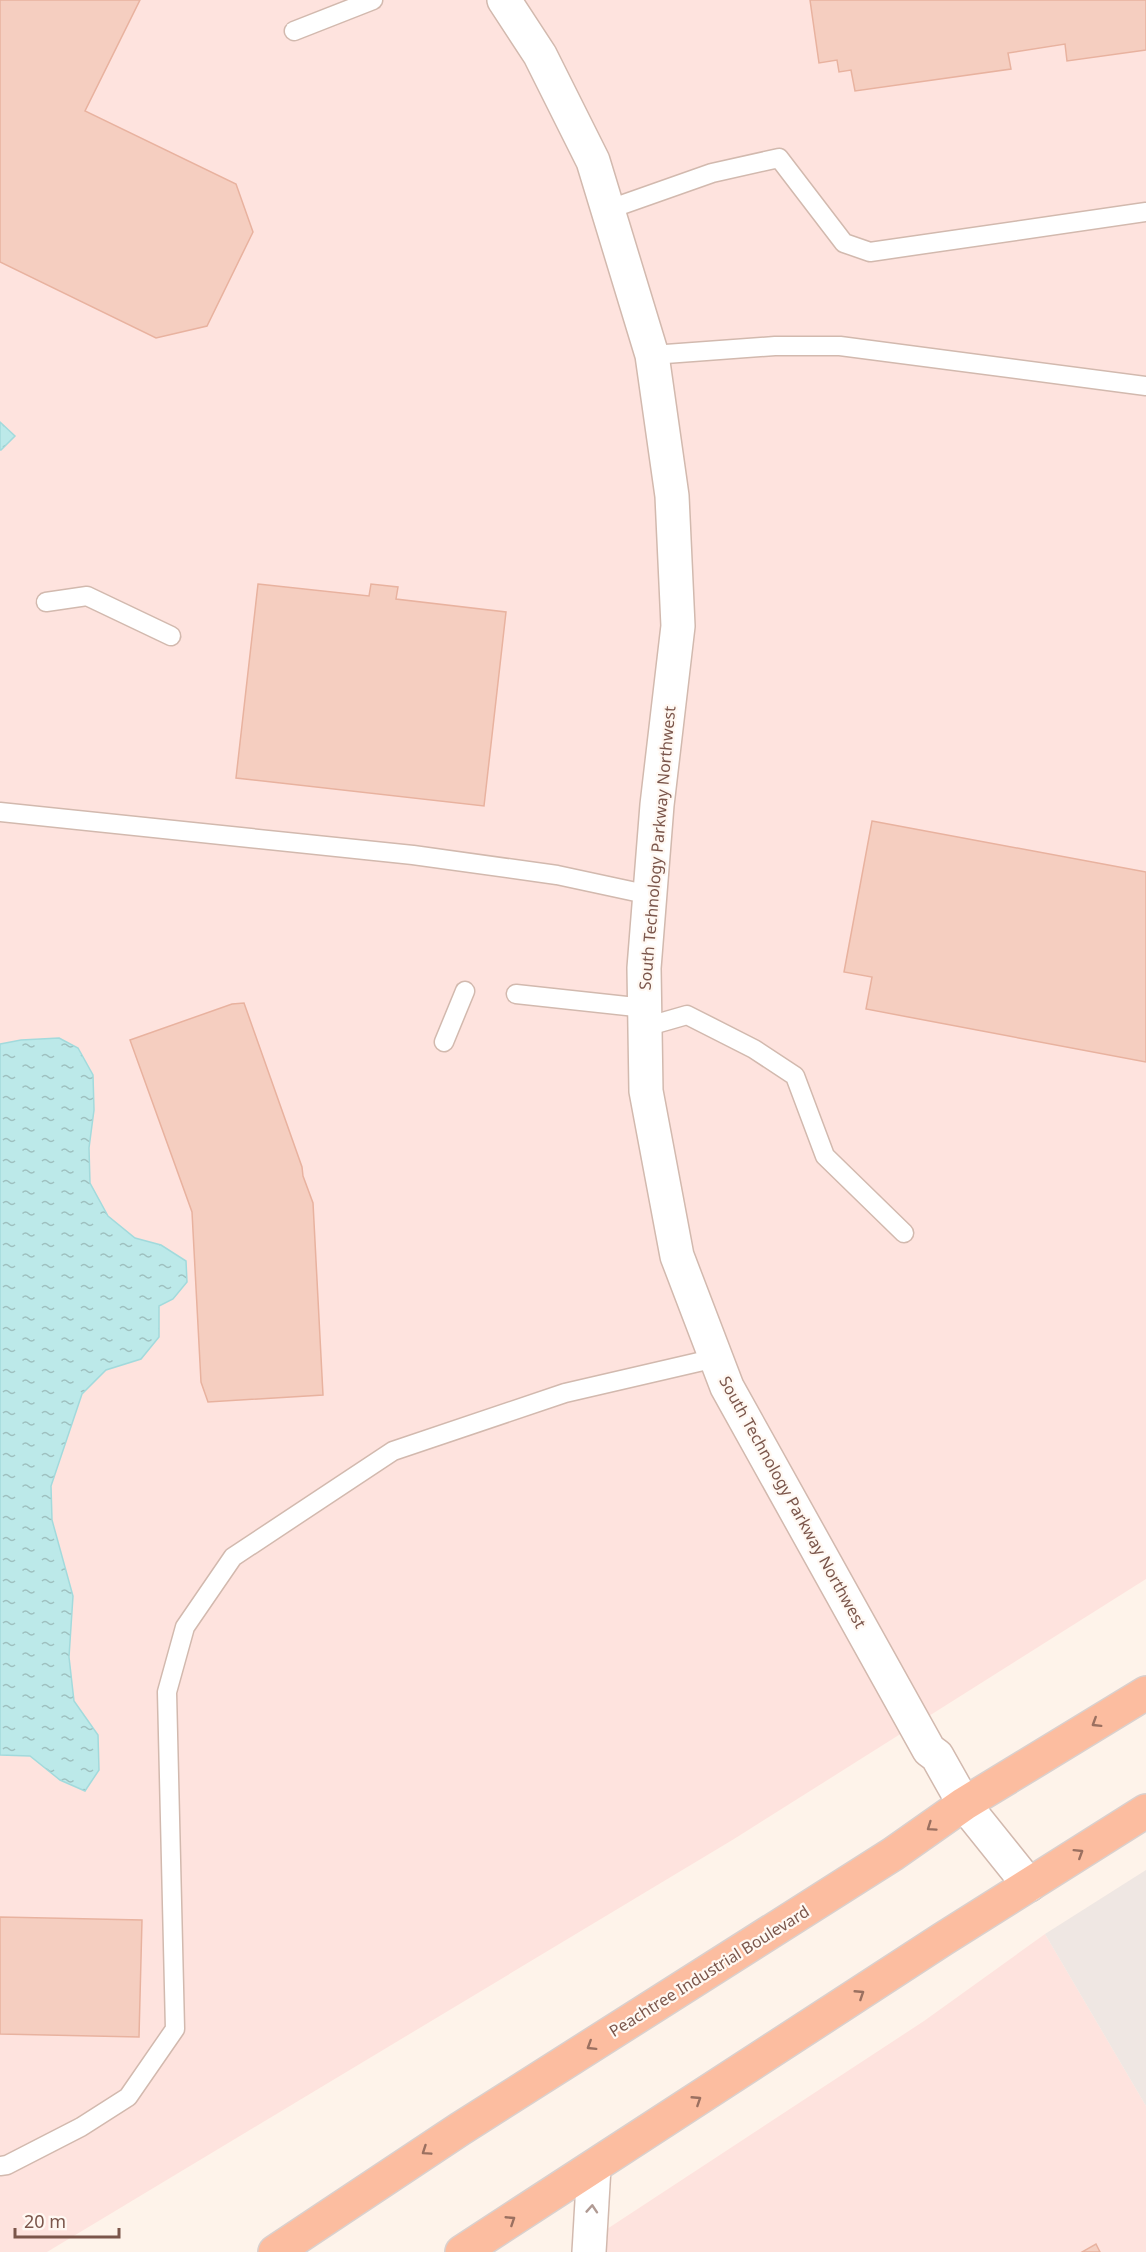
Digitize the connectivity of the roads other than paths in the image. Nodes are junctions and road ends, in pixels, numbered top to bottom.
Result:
1 (372, 0) edge
2 (504, 0) edge
3 (294, 31) dead end
4 (607, 210) junction
5 (1146, 212) edge
6 (652, 355) junction
7 (1146, 386) edge
8 (46, 602) dead end
9 (171, 636) dead end
10 (0, 812) edge
11 (650, 895) junction
12 (465, 991) dead end
13 (516, 994) dead end
14 (645, 1018) junction
15 (444, 1042) dead end
16 (904, 1233) dead end
17 (716, 1358) junction
18 (1146, 1693) edge
19 (964, 1804) junction
20 (1146, 1811) edge
21 (1029, 1885) junction
22 (0, 2166) edge
23 (594, 2167) junction
24 (275, 2252) edge
25 (462, 2252) edge
26 (589, 2252) edge

1 - 3 lane
2 - 4 street, South Technology Parkway Northwest
4 - 5 lane
4 - 6 street, South Technology Parkway Northwest
6 - 7 lane
6 - 11 street, South Technology Parkway Northwest
8 - 9 lane
10 - 11 lane
11 - 14 street, South Technology Parkway Northwest
12 - 15 lane
13 - 14 lane
14 - 16 lane
14 - 17 street, South Technology Parkway Northwest
17 - 19 street, South Technology Parkway Northwest
17 - 22 lane
18 -> 19 highway, Peachtree Industrial Boulevard
19 - 21 street, South Technology Parkway Northwest
19 -> 24 highway, Peachtree Industrial Boulevard
21 -> 20 highway
23 -> 21 highway
25 -> 23 highway
26 -> 23 street

